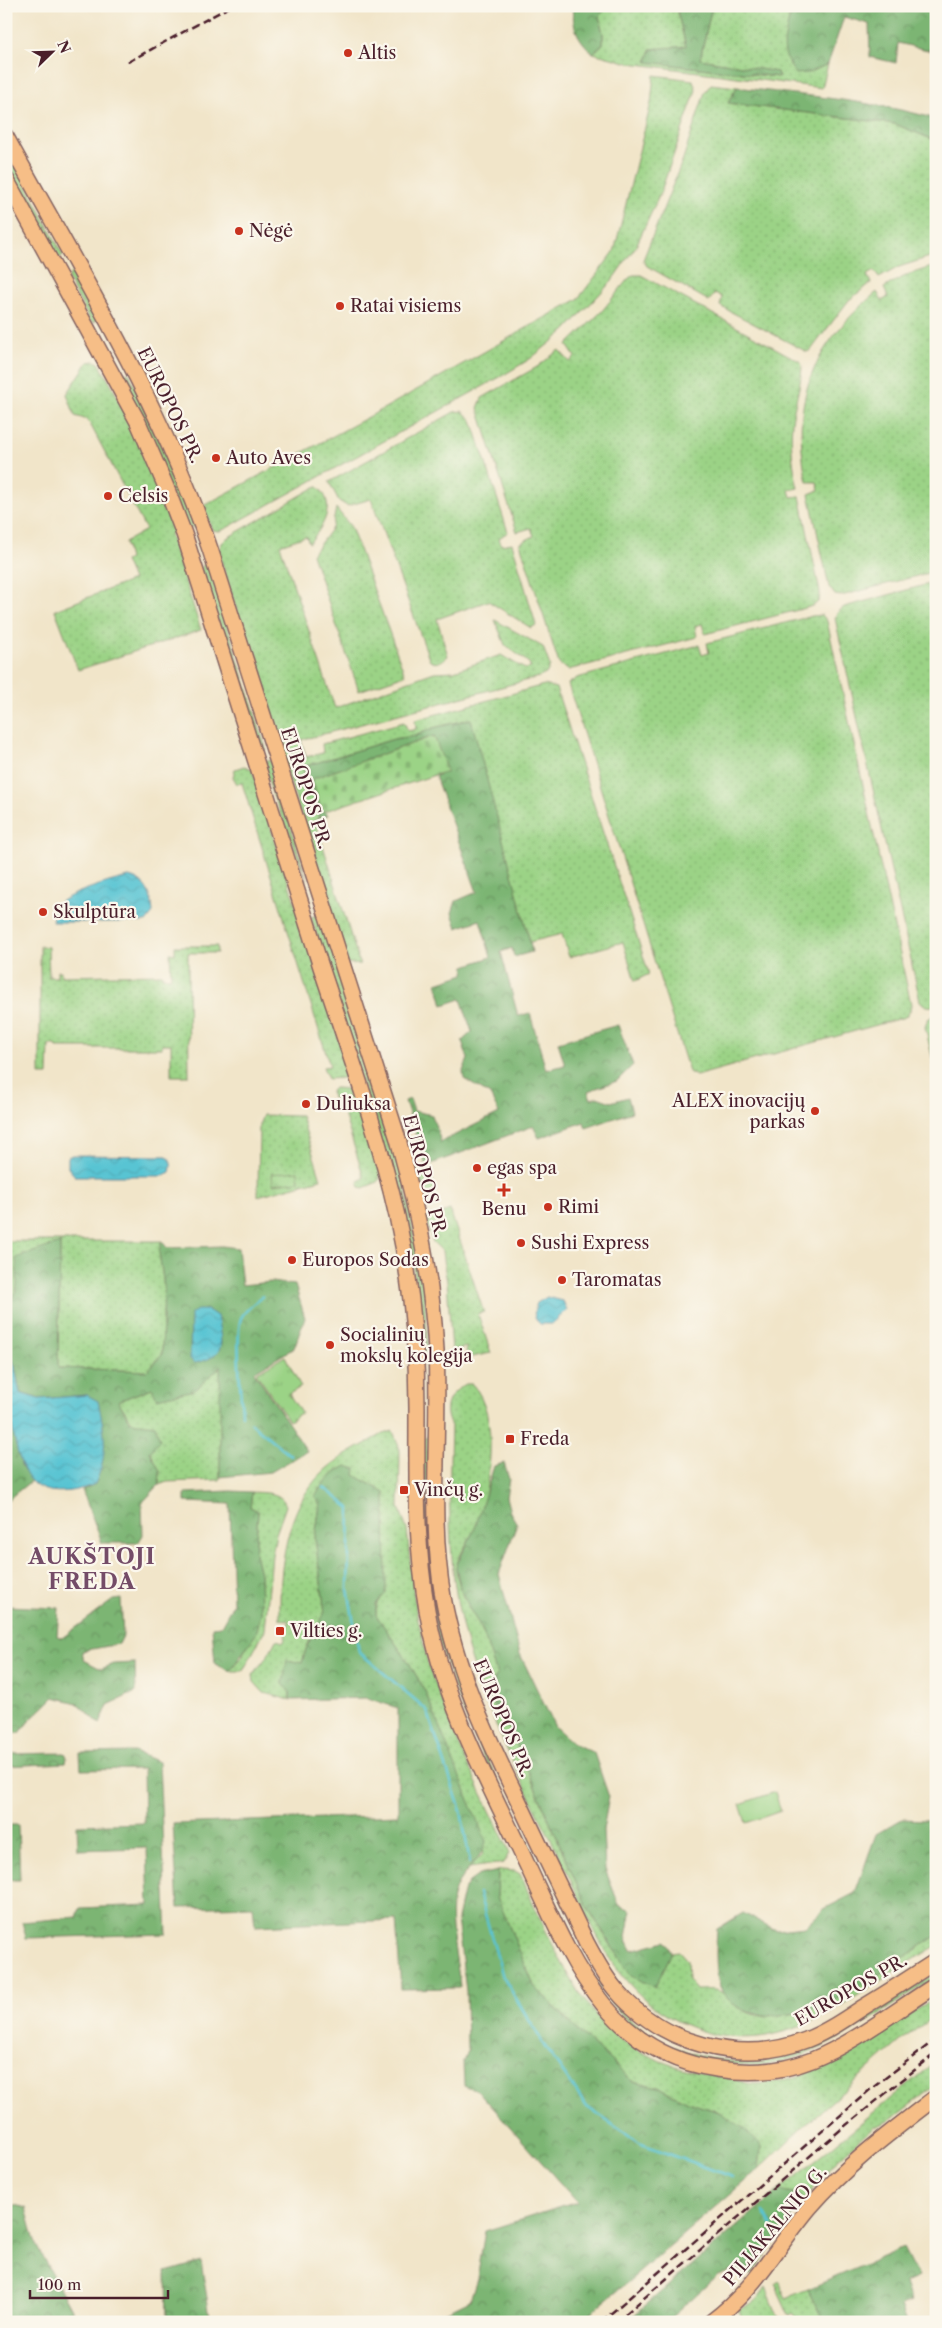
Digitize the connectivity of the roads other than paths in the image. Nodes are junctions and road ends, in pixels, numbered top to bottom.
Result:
1 (6, 137) edge
2 (6, 179) edge
3 (74, 262) junction
4 (56, 271) junction
5 (129, 362) junction
6 (111, 372) junction
7 (210, 549) junction
8 (191, 556) junction
9 (275, 752) junction
10 (255, 758) junction
11 (294, 882) junction
12 (318, 887) junction
13 (936, 1961) edge
14 (936, 1984) edge
15 (936, 2097) edge
16 (711, 2322) edge

1 - 3 main road, EUROPOS PR.
2 - 4 main road, EUROPOS PR.
3 - 4 main road
3 - 5 main road, EUROPOS PR.
4 - 6 main road, EUROPOS PR.
5 - 6 main road
5 - 7 main road, EUROPOS PR.
6 - 8 main road, EUROPOS PR.
7 - 8 main road
7 - 9 main road, EUROPOS PR.
8 - 10 main road, EUROPOS PR.
9 - 10 main road
9 - 12 main road, EUROPOS PR.
10 - 11 main road, EUROPOS PR.
11 - 12 main road
11 - 14 main road, EUROPOS PR.
12 - 13 main road, EUROPOS PR.
15 - 16 main road, PILIAKALNIO G.

